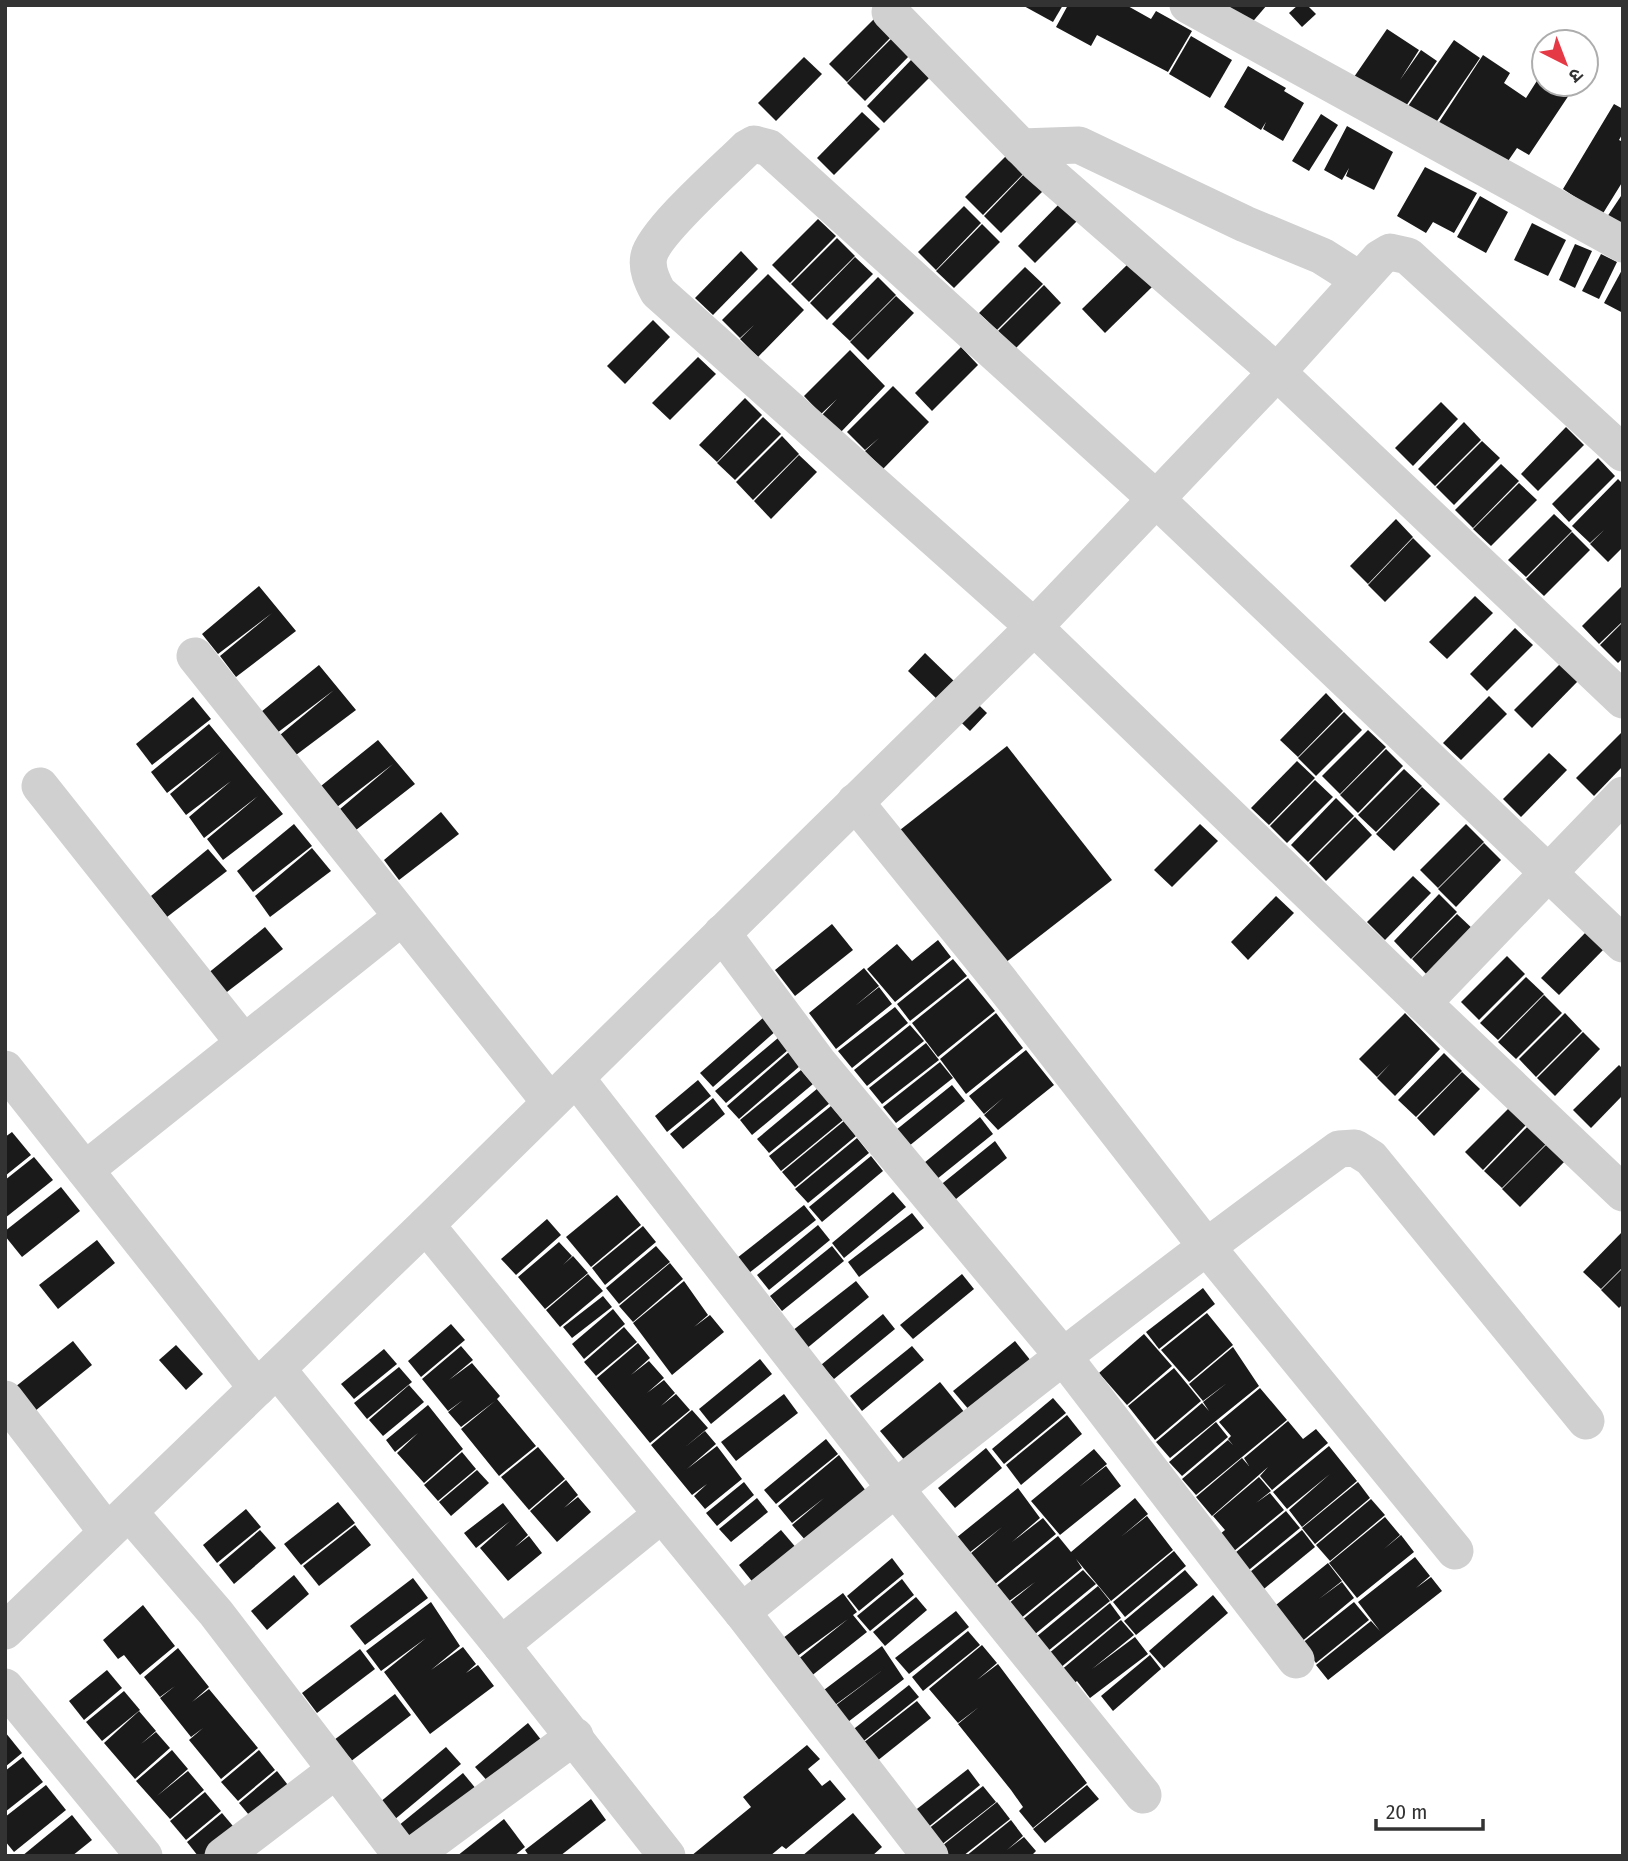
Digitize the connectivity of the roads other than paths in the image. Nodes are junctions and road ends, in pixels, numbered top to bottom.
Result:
1 (1188, 5) edge
2 (890, 12) dead end
3 (1021, 147) junction
4 (1623, 244) edge
5 (1360, 280) junction
6 (1277, 372) junction
7 (1619, 448) edge
8 (1156, 499) junction
9 (1034, 627) junction
10 (195, 656) dead end
11 (1623, 700) edge
12 (40, 786) dead end
13 (1623, 795) edge
14 (855, 802) junction
15 (1547, 873) junction
16 (402, 917) junction
17 (722, 933) junction
18 (1623, 944) edge
19 (1423, 1003) junction
20 (244, 1043) junction
21 (5, 1069) edge
22 (576, 1077) junction
23 (550, 1102) junction
24 (85, 1170) junction
25 (1623, 1193) edge
26 (426, 1225) junction
27 (1206, 1246) junction
28 (1063, 1356) junction
29 (267, 1378) junction
30 (5, 1399) edge
31 (1586, 1421) dead end
32 (895, 1488) junction
33 (661, 1515) junction
34 (118, 1522) junction
35 (1455, 1551) dead end
36 (742, 1612) junction
37 (5, 1631) edge
38 (501, 1645) junction
39 (1296, 1660) dead end
40 (5, 1687) edge
41 (575, 1736) junction
42 (336, 1769) junction
43 (1143, 1795) dead end
44 (144, 1856) edge
45 (223, 1856) edge
46 (402, 1856) edge
47 (412, 1856) edge
48 (667, 1856) edge
49 (930, 1856) edge

1 - 4 street
2 - 3 street
3 - 5 street
3 - 6 street
5 - 6 street
5 - 7 street
6 - 8 street
6 - 11 street
8 - 9 street
8 - 9 street
8 - 15 street
9 - 14 street
9 - 19 street
10 - 16 street
12 - 20 street
13 - 15 street
14 - 17 street
14 - 27 street
15 - 18 street
15 - 19 street
16 - 20 street
16 - 23 street
17 - 22 street
17 - 28 street
19 - 25 street
20 - 24 street
21 - 24 street
22 - 23 street
22 - 32 street
23 - 26 street
24 - 29 street
26 - 29 street
26 - 33 street
27 - 28 street
27 - 31 street
27 - 35 street
28 - 32 street
28 - 39 street
29 - 34 street
29 - 38 street
30 - 34 street
32 - 36 street
32 - 43 street
33 - 36 street
33 - 38 street
34 - 37 street
34 - 42 street
36 - 49 street
38 - 41 street
40 - 44 street
41 - 47 street
41 - 48 street
42 - 45 street
42 - 46 street

